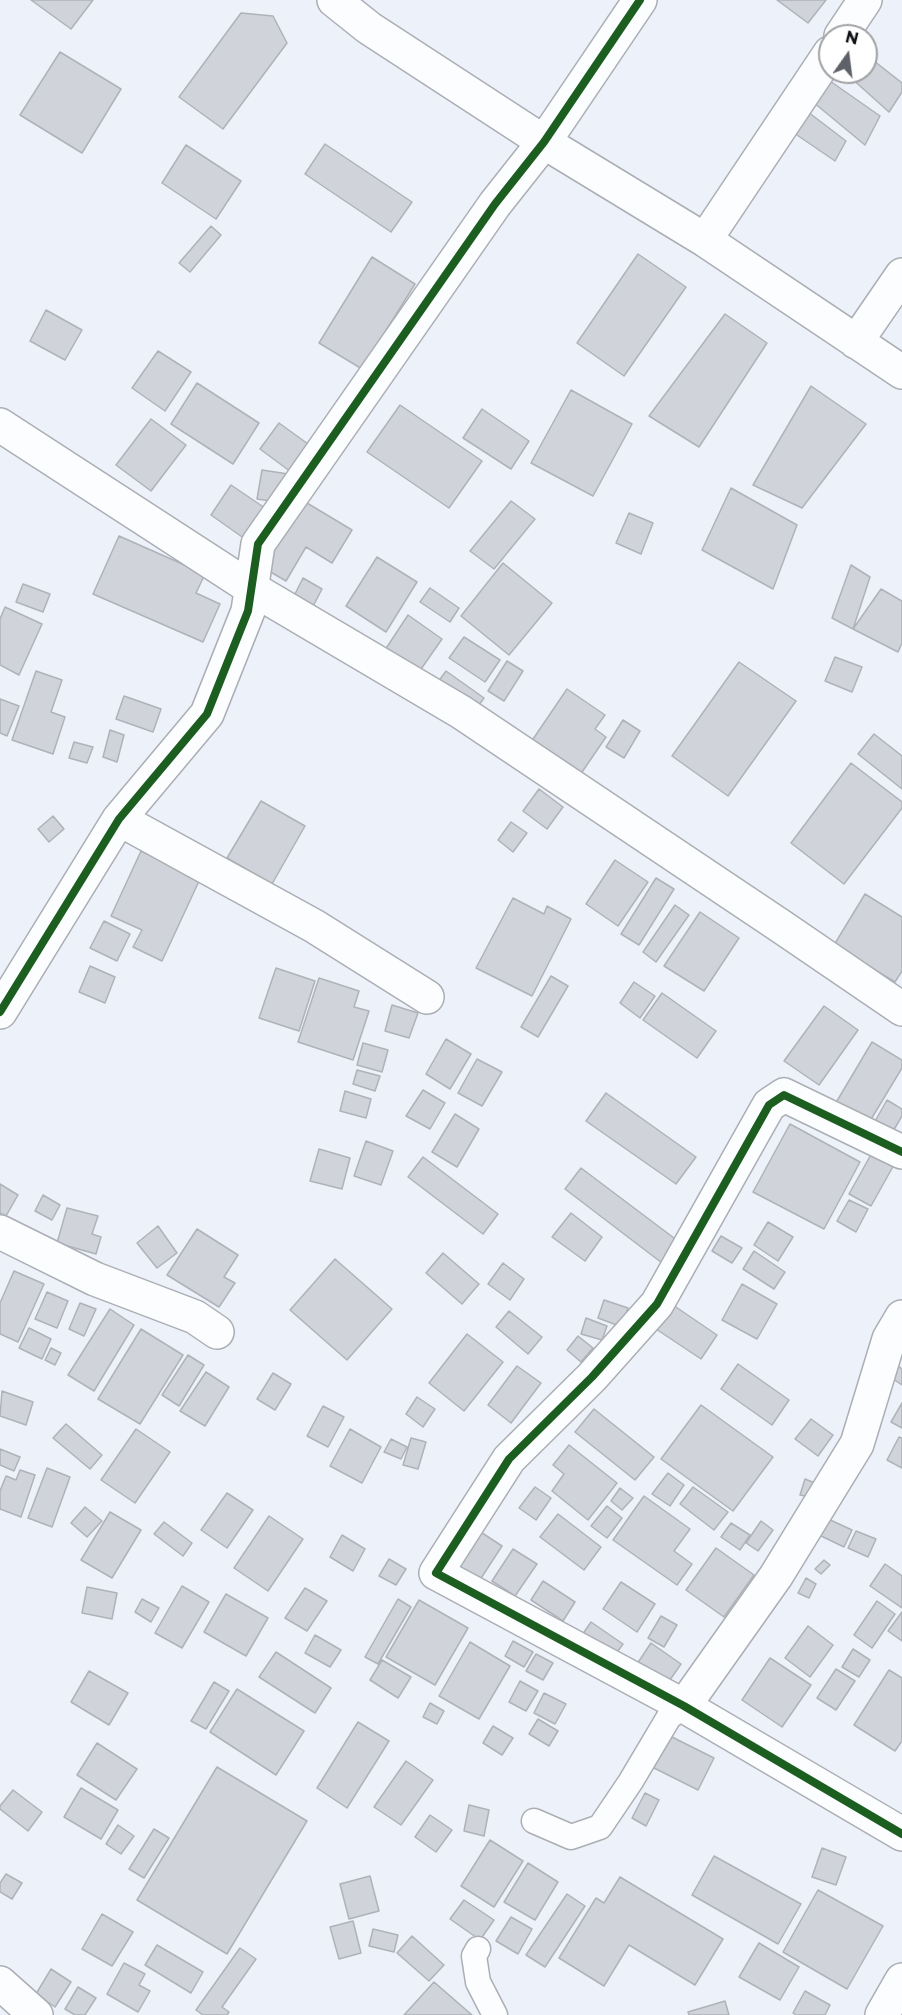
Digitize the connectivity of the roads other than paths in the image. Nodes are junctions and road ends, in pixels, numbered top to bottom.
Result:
1 (640, 0) edge
2 (865, 0) edge
3 (355, 5) edge
4 (849, 24) edge
5 (818, 71) edge
6 (544, 142) junction
7 (705, 240) junction
8 (902, 275) edge
9 (856, 342) junction
10 (902, 372) edge
11 (0, 425) edge
12 (251, 588) junction
13 (119, 819) junction
14 (427, 997) dead end
15 (902, 1009) edge
16 (0, 1012) edge
17 (902, 1152) edge
18 (0, 1232) edge
19 (902, 1317) edge
20 (217, 1332) dead end
21 (684, 1706) junction
22 (534, 1821) dead end
23 (902, 1834) edge
24 (478, 1949) dead end
25 (902, 1980) edge
26 (0, 1983) edge
27 (36, 2015) edge
28 (495, 2015) edge
29 (882, 2015) edge

1 - 6 street
2 - 4 street
3 - 6 street
5 - 7 street
6 - 7 street
6 - 12 street
7 - 9 street
8 - 9 street
9 - 10 street
11 - 12 street
12 - 13 street
12 - 15 street
13 - 14 street
13 - 16 street
17 - 21 street
18 - 20 street
19 - 21 street
21 - 22 lane
21 - 23 street
24 - 28 lane
25 - 29 street
26 - 27 street

